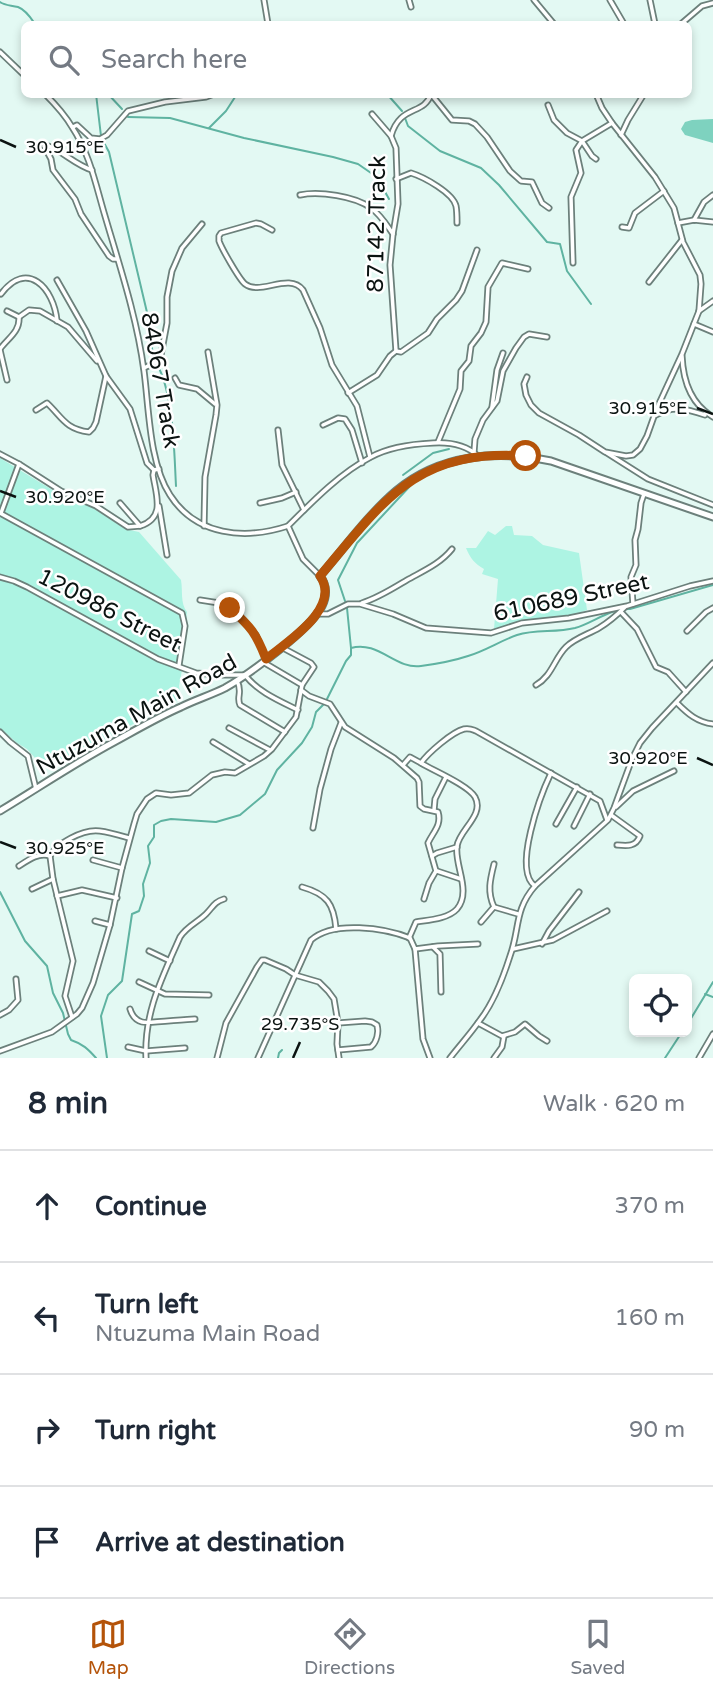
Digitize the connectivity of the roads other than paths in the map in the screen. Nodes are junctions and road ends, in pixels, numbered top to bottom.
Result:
1 (264, 0) edge
2 (409, 0) edge
3 (534, 0) edge
4 (610, 0) edge
5 (650, 0) edge
6 (713, 3) edge
7 (411, 7) dead end
8 (268, 21) edge
9 (552, 21) edge
10 (622, 21) edge
11 (654, 21) edge
12 (684, 21) edge
13 (0, 52) edge
14 (21, 72) edge
15 (48, 98) edge
16 (198, 98) edge
17 (429, 98) edge
18 (434, 98) edge
19 (598, 98) edge
20 (642, 98) edge
21 (548, 105) dead end
22 (372, 114) dead end
23 (612, 123) junction
24 (73, 127) junction
25 (621, 135) junction
26 (391, 136) junction
27 (582, 141) junction
28 (596, 159) dead end
29 (92, 170) junction
30 (396, 179) junction
31 (664, 191) junction
32 (300, 195) dead end
33 (713, 195) edge
34 (550, 208) dead end
35 (694, 220) junction
36 (713, 222) edge
37 (457, 223) dead end
38 (678, 223) junction
39 (202, 224) dead end
40 (622, 227) dead end
41 (272, 230) dead end
42 (393, 234) junction
43 (682, 240) junction
44 (477, 250) dead end
45 (117, 259) junction
46 (573, 263) dead end
47 (528, 269) dead end
48 (57, 280) dead end
49 (649, 282) dead end
50 (1, 294) edge
51 (713, 301) edge
52 (699, 311) junction
53 (7, 312) dead end
54 (19, 317) junction
55 (57, 321) junction
56 (695, 324) junction
57 (713, 332) edge
58 (547, 337) dead end
59 (0, 349) edge
60 (396, 351) junction
61 (208, 352) dead end
62 (503, 353) dead end
63 (682, 354) junction
64 (101, 366) junction
65 (144, 368) junction
66 (106, 376) junction
67 (527, 377) dead end
68 (176, 378) dead end
69 (7, 380) dead end
70 (348, 393) junction
71 (217, 405) junction
72 (492, 409) junction
73 (36, 410) dead end
74 (654, 416) junction
75 (712, 417) edge
76 (323, 425) dead end
77 (278, 430) dead end
78 (438, 442) junction
79 (605, 452) junction
80 (0, 454) edge
81 (476, 454) junction
82 (370, 457) junction
83 (362, 463) junction
84 (19, 464) junction
85 (157, 469) junction
86 (296, 492) junction
87 (644, 494) junction
88 (120, 503) dead end
89 (260, 503) dead end
90 (159, 504) junction
91 (713, 505) edge
92 (304, 510) junction
93 (1, 513) edge
94 (713, 517) edge
95 (140, 526) junction
96 (204, 526) junction
97 (288, 526) junction
98 (452, 549) dead end
99 (167, 555) dead end
100 (320, 576) junction
101 (0, 577) edge
102 (713, 581) edge
103 (200, 600) dead end
104 (360, 604) junction
105 (633, 604) junction
106 (627, 606) junction
107 (713, 608) edge
108 (621, 612) junction
109 (317, 614) junction
110 (687, 631) dead end
111 (281, 647) junction
112 (264, 661) junction
113 (713, 663) edge
114 (179, 666) junction
115 (245, 675) junction
116 (237, 681) junction
117 (536, 685) dead end
118 (301, 687) junction
119 (686, 692) junction
120 (676, 702) junction
121 (298, 710) junction
122 (341, 723) junction
123 (713, 724) edge
124 (229, 728) dead end
125 (0, 732) edge
126 (285, 732) junction
127 (212, 742) dead end
128 (270, 750) junction
129 (421, 763) junction
130 (249, 764) junction
131 (404, 765) junction
132 (674, 771) dead end
133 (551, 773) junction
134 (446, 777) junction
135 (577, 787) junction
136 (36, 789) junction
137 (590, 794) junction
138 (614, 808) junction
139 (434, 810) junction
140 (0, 811) edge
141 (611, 815) junction
142 (608, 820) junction
143 (556, 824) dead end
144 (573, 826) dead end
145 (313, 828) dead end
146 (129, 838) junction
147 (617, 845) dead end
148 (457, 848) junction
149 (50, 856) junction
150 (432, 856) junction
151 (93, 860) dead end
152 (494, 864) dead end
153 (19, 866) dead end
154 (122, 868) junction
155 (436, 871) junction
156 (53, 879) junction
157 (461, 879) junction
158 (535, 886) junction
159 (302, 887) dead end
160 (32, 889) dead end
161 (579, 892) dead end
162 (57, 896) junction
163 (117, 898) junction
164 (224, 899) dead end
165 (424, 899) dead end
166 (494, 907) junction
167 (607, 911) dead end
168 (519, 914) junction
169 (96, 921) dead end
170 (481, 922) dead end
171 (110, 925) junction
172 (336, 930) junction
173 (409, 937) junction
174 (478, 944) dead end
175 (542, 944) junction
176 (433, 947) junction
177 (415, 949) junction
178 (513, 949) junction
179 (149, 951) dead end
180 (170, 961) junction
181 (295, 975) junction
182 (16, 979) dead end
183 (139, 982) dead end
184 (156, 991) junction
185 (441, 992) dead end
186 (209, 995) dead end
187 (130, 1009) dead end
188 (0, 1015) edge
189 (72, 1017) junction
190 (195, 1019) dead end
191 (148, 1022) junction
192 (338, 1023) junction
193 (478, 1023) junction
194 (713, 1034) edge
195 (504, 1036) junction
196 (547, 1041) dead end
197 (128, 1047) dead end
198 (185, 1048) dead end
199 (338, 1050) junction
200 (0, 1051) edge
201 (146, 1051) junction
202 (146, 1058) edge
203 (217, 1058) edge
204 (258, 1058) edge
205 (339, 1058) edge
206 (430, 1058) edge
207 (450, 1058) edge
208 (494, 1058) edge
209 (699, 1058) edge

1 - 8 street
2 - 7 street
3 - 9 street
4 - 10 street
5 - 11 street
6 - 12 street
13 - 14 street
15 - 24 street, 84067 Track
16 - 24 street
17 - 26 street, 87142 Track
18 - 34 street
19 - 23 street
20 - 25 street
21 - 27 street
22 - 26 street
23 - 25 street
23 - 27 street
24 - 29 street, 84067 Track
25 - 31 street
26 - 30 street, 87142 Track
27 - 28 street
27 - 46 street
29 - 45 street, 84067 Track
29 - 45 street
30 - 37 street
30 - 42 street, 87142 Track
31 - 38 street
31 - 40 street
32 - 42 street
33 - 35 street
35 - 36 street
35 - 38 street
38 - 43 street
39 - 65 street
41 - 70 street
42 - 60 street, 87142 Track
43 - 49 street
43 - 52 street
44 - 60 street
45 - 65 street, 84067 Track
47 - 78 street
48 - 64 street
50 - 55 street
51 - 52 street
52 - 56 street
53 - 54 street
54 - 55 street
54 - 59 street
55 - 64 street
56 - 57 street
56 - 63 street
58 - 72 street
59 - 69 street
60 - 70 street
61 - 71 street
62 - 72 street
63 - 74 street
63 - 75 street
64 - 66 street
65 - 85 street, 84067 Track
66 - 73 street
66 - 85 street
67 - 79 street
68 - 71 street
70 - 82 street
71 - 96 street
72 - 81 street
74 - 75 street
74 - 79 street
76 - 83 street
77 - 86 street
78 - 81 street
78 - 82 street
79 - 91 street
80 - 84 street
81 - 87 main road
81 - 100 main road
82 - 83 street
83 - 92 street
84 - 93 street
84 - 95 street
85 - 90 street
85 - 96 street, 84067 Track
86 - 89 street
86 - 92 street
87 - 94 main road
87 - 105 street
88 - 95 street
90 - 95 street
90 - 99 street
92 - 97 street
93 - 114 street
96 - 97 street, 84067 Track
97 - 100 street
98 - 104 street
100 - 109 main road
101 - 114 street, 120986 Street
102 - 105 street, 610689 Street
103 - 112 street
104 - 106 street, 610689 Street
104 - 109 street
105 - 106 street, 610689 Street
106 - 108 street
107 - 110 street
108 - 117 street
108 - 119 street
109 - 111 main road, Ntuzuma Main Road
111 - 112 main road, Ntuzuma Main Road
111 - 118 street
112 - 115 main road, Ntuzuma Main Road
112 - 118 street
113 - 119 street
114 - 115 street, 120986 Street
115 - 116 main road, Ntuzuma Main Road
115 - 121 street
116 - 126 street
116 - 136 main road, Ntuzuma Main Road
118 - 121 street
118 - 122 street
119 - 120 street
120 - 123 street
120 - 138 street
121 - 126 street
122 - 131 street
122 - 145 street
124 - 128 street
125 - 136 street
126 - 128 street
127 - 130 street
128 - 130 street
129 - 131 street
129 - 133 street
129 - 134 street
130 - 146 street
131 - 139 street
132 - 138 street
133 - 135 street
133 - 158 street
134 - 139 street
134 - 148 street
135 - 137 street
135 - 143 street
136 - 140 main road, Ntuzuma Main Road
137 - 142 street
137 - 144 street
138 - 141 street
139 - 150 street
141 - 142 street
141 - 147 street
142 - 158 street
146 - 149 street
146 - 154 street
148 - 150 street
148 - 157 street
149 - 153 street
149 - 156 street
150 - 155 street
151 - 154 street
152 - 166 street
154 - 163 street
155 - 157 street
155 - 165 street
156 - 160 street
156 - 162 street
157 - 173 street
158 - 168 street
159 - 172 street
161 - 175 street
162 - 163 street
162 - 189 street
163 - 171 street
164 - 180 street
166 - 168 street
166 - 170 street
167 - 175 street
168 - 178 street
169 - 171 street
171 - 189 street
172 - 173 street
172 - 181 street
173 - 177 street
174 - 176 street
175 - 178 street
176 - 177 street
176 - 185 street
177 - 206 street
178 - 193 street
179 - 180 street
180 - 184 street
181 - 192 street
181 - 203 street
181 - 204 street
182 - 188 street
183 - 184 street
184 - 186 street
184 - 191 street
187 - 191 street
189 - 200 street
190 - 191 street
191 - 201 street
192 - 199 street
192 - 199 street
193 - 195 street
193 - 207 street
194 - 209 street
195 - 196 street
195 - 208 street
197 - 201 street
198 - 201 street
199 - 205 street
201 - 202 street

